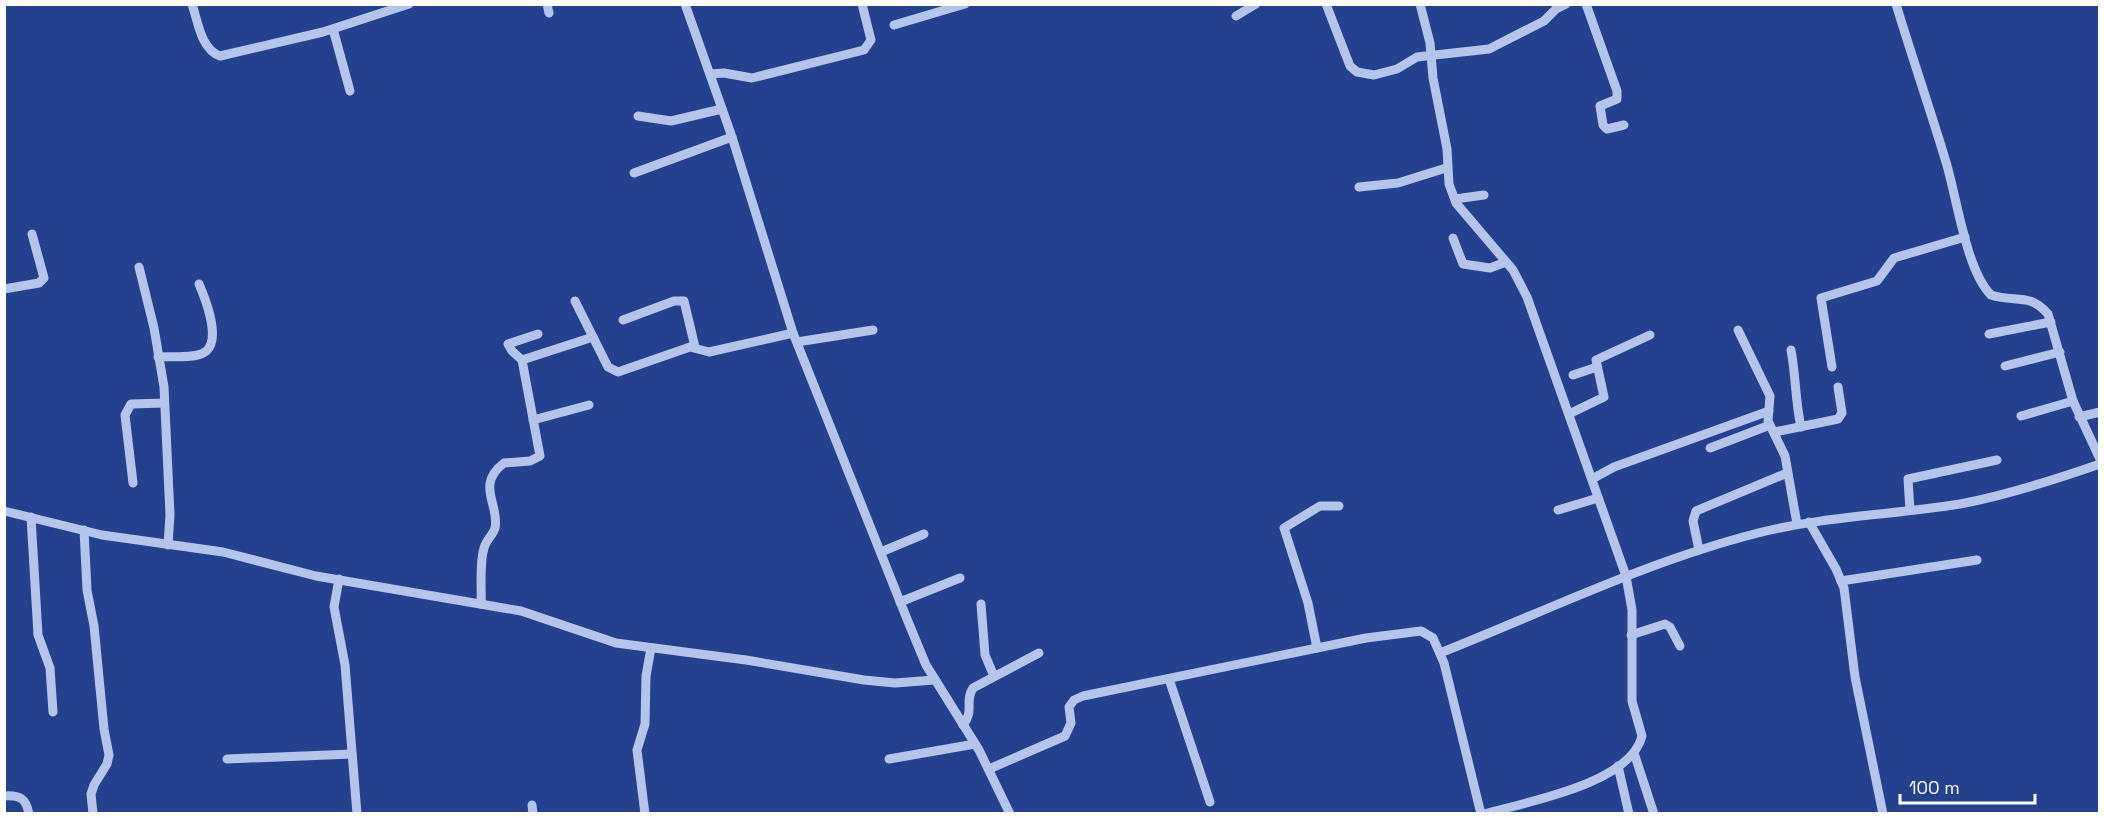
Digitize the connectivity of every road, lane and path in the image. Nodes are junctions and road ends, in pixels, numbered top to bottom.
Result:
1 (192, 4) edge
2 (685, 4) edge
3 (862, 4) edge
4 (965, 4) edge
5 (1256, 4) edge
6 (1326, 4) edge
7 (1420, 4) edge
8 (1566, 4) edge
9 (1586, 4) edge
10 (1896, 4) edge
11 (405, 5) edge
12 (1236, 16) dead end
13 (894, 26) dead end
14 (333, 29) junction
15 (1431, 55) junction
16 (710, 74) junction
17 (350, 91) dead end
18 (722, 109) junction
19 (638, 116) dead end
20 (1624, 125) dead end
21 (732, 137) junction
22 (1446, 168) junction
23 (634, 173) dead end
24 (1359, 187) dead end
25 (1484, 195) dead end
26 (1455, 199) junction
27 (32, 234) dead end
28 (1965, 237) junction
29 (1453, 238) dead end
30 (1506, 262) junction
31 (139, 267) dead end
32 (199, 284) dead end
33 (4, 289) edge
34 (575, 301) dead end
35 (623, 320) dead end
36 (2051, 322) junction
37 (873, 330) dead end
38 (1738, 330) dead end
39 (538, 334) dead end
40 (1989, 334) dead end
41 (1650, 335) dead end
42 (593, 337) junction
43 (795, 337) junction
44 (695, 347) junction
45 (1791, 350) dead end
46 (2060, 352) junction
47 (158, 357) junction
48 (522, 360) junction
49 (2005, 366) dead end
50 (1597, 368) junction
51 (1832, 368) dead end
52 (1573, 375) dead end
53 (1838, 387) dead end
54 (2073, 401) junction
55 (165, 403) junction
56 (589, 405) dead end
57 (1769, 411) junction
58 (2100, 412) edge
59 (1569, 414) junction
60 (2021, 416) dead end
61 (2079, 417) junction
62 (533, 420) junction
63 (1801, 426) junction
64 (1773, 429) junction
65 (1710, 448) dead end
66 (2100, 459) edge
67 (1997, 460) dead end
68 (2100, 464) edge
69 (1786, 473) junction
70 (1592, 479) junction
71 (133, 483) dead end
72 (1598, 498) junction
73 (1339, 506) dead end
74 (1558, 510) dead end
75 (1910, 510) junction
76 (4, 511) edge
77 (32, 517) junction
78 (1809, 522) junction
79 (1797, 524) junction
80 (84, 530) junction
81 (924, 534) dead end
82 (168, 545) junction
83 (1699, 550) junction
84 (881, 552) junction
85 (1977, 560) dead end
86 (1626, 576) junction
87 (960, 578) dead end
88 (339, 579) junction
89 (1841, 581) junction
90 (900, 602) junction
91 (481, 604) junction
92 (981, 604) dead end
93 (1631, 635) junction
94 (1680, 646) dead end
95 (651, 648) junction
96 (1317, 648) junction
97 (1039, 653) dead end
98 (1440, 653) junction
99 (994, 676) junction
100 (1169, 679) junction
101 (934, 680) junction
102 (53, 712) dead end
103 (963, 725) junction
104 (975, 744) junction
105 (1634, 753) junction
106 (352, 754) junction
107 (227, 759) dead end
108 (889, 759) dead end
109 (1618, 766) junction
110 (989, 769) junction
111 (4, 796) edge
112 (1210, 802) dead end
113 (29, 813) edge
114 (93, 813) edge
115 (357, 813) edge
116 (645, 813) edge
117 (1010, 813) edge
118 (1483, 813) edge
119 (1629, 813) edge
120 (1654, 813) edge
121 (1883, 813) edge

1 - 14 street
2 - 16 street
3 - 16 street
4 - 13 street
5 - 12 street
6 - 15 street
7 - 15 street
8 - 15 street
9 - 20 street
10 - 28 street
11 - 14 street
14 - 17 street
15 - 22 street
16 - 18 street
18 - 19 street
18 - 21 street
21 - 23 street
21 - 43 street
22 - 24 street
22 - 26 street
25 - 26 street
26 - 30 street
27 - 33 street
28 - 36 street
28 - 51 street
29 - 30 street
30 - 59 street
31 - 47 street
32 - 47 street
34 - 42 street
35 - 44 street
36 - 40 street
36 - 46 street
37 - 43 street
38 - 57 street
39 - 48 street
41 - 50 street
42 - 44 street
42 - 48 street
43 - 44 street
43 - 84 street
45 - 63 street
46 - 49 street
46 - 54 street
47 - 55 street
48 - 62 street
50 - 52 street
50 - 59 street
53 - 63 street
54 - 60 street
54 - 61 street
55 - 71 street
55 - 82 street
56 - 62 street
57 - 64 street
57 - 70 street
58 - 61 street
59 - 70 street
61 - 66 street
62 - 91 street
63 - 64 street
64 - 65 street
64 - 69 street
67 - 75 street
68 - 75 street
69 - 79 street
69 - 83 street
70 - 72 street
72 - 74 street
72 - 86 street
73 - 96 street
75 - 78 street
76 - 77 street
77 - 80 street
77 - 102 street
78 - 79 street
78 - 89 street
79 - 83 street
80 - 82 street
80 - 114 street
81 - 84 street
82 - 88 street
83 - 86 street
84 - 90 street
85 - 89 street
86 - 93 street
86 - 98 street
87 - 90 street
88 - 91 street
88 - 106 street
89 - 121 street
90 - 101 street
91 - 95 street
92 - 99 street
93 - 94 street
93 - 105 street
95 - 101 street
95 - 116 street
96 - 98 street
96 - 100 street
97 - 99 street
98 - 118 street
99 - 103 street
100 - 110 street
100 - 112 street
101 - 103 street
103 - 104 street
104 - 108 street
104 - 110 street
105 - 109 street
105 - 120 street
106 - 107 street
106 - 115 street
109 - 118 street
109 - 119 street
110 - 117 street
111 - 113 street

